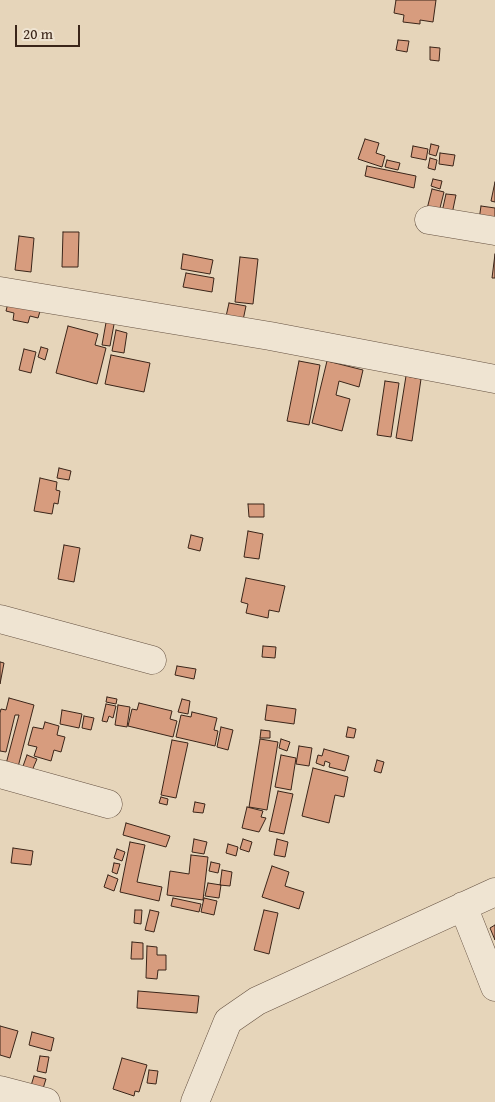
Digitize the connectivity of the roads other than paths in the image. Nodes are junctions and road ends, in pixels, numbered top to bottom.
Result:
1 (429, 220) dead end
2 (495, 231) edge
3 (0, 290) edge
4 (495, 379) edge
5 (0, 619) edge
6 (152, 660) dead end
7 (0, 774) edge
8 (108, 804) dead end
9 (495, 892) edge
10 (463, 906) junction
11 (495, 986) edge
12 (0, 1090) edge
13 (46, 1102) edge
14 (195, 1102) edge

1 - 2 street
3 - 4 street
5 - 6 street
7 - 8 street
9 - 10 street
10 - 11 street
10 - 14 street
12 - 13 street

